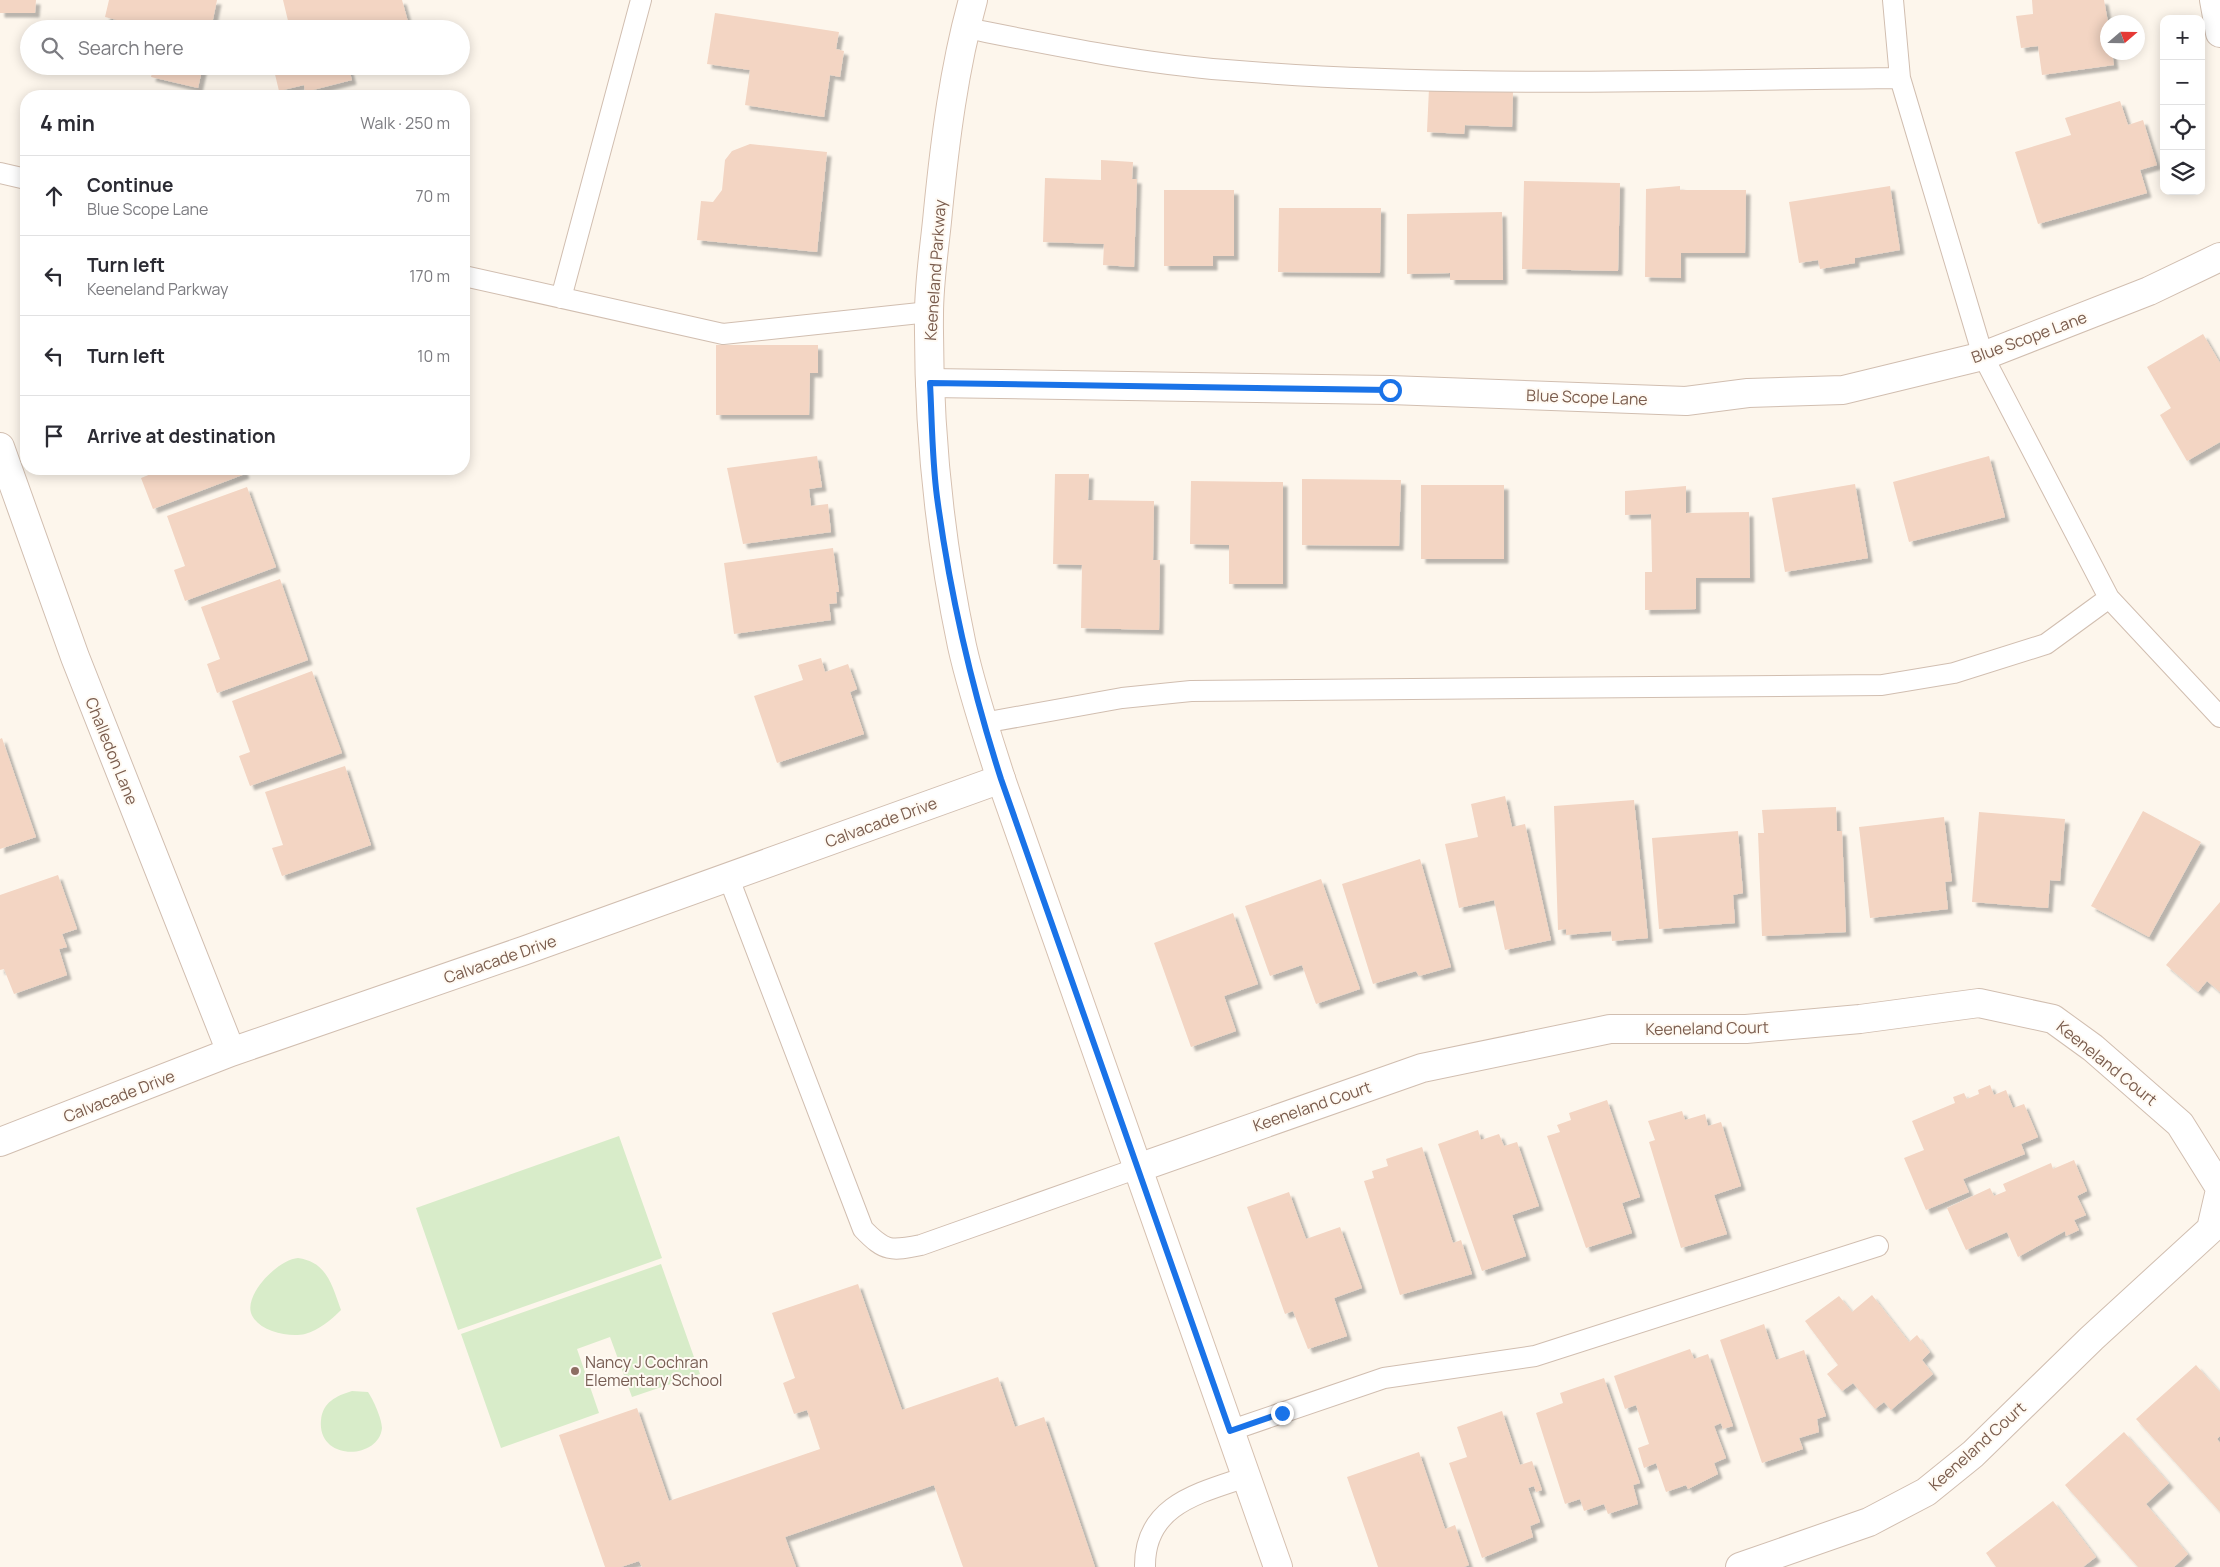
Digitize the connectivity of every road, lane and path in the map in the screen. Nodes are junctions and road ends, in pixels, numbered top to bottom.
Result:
1 (641, 0) edge
2 (974, 0) edge
3 (1893, 0) edge
4 (2214, 0) edge
5 (966, 28) junction
6 (2220, 32) edge
7 (1900, 78) junction
8 (0, 173) edge
9 (20, 178) edge
10 (2220, 257) edge
11 (470, 277) edge
12 (561, 298) junction
13 (929, 312) junction
14 (1983, 356) junction
15 (930, 383) junction
16 (0, 447) edge
17 (2109, 598) junction
18 (2220, 716) edge
19 (982, 723) junction
20 (1001, 779) junction
21 (728, 876) junction
22 (231, 1052) junction
23 (0, 1142) edge
24 (1138, 1168) junction
25 (2220, 1189) edge
26 (1878, 1246) dead end
27 (1230, 1431) junction
28 (1246, 1477) junction
29 (1145, 1567) edge
30 (1278, 1567) edge
31 (1740, 1567) edge

1 - 12 lane
2 - 5 street, Keeneland Parkway
3 - 7 lane
4 - 6 street
5 - 7 lane
5 - 13 street, Keeneland Parkway
7 - 14 lane
8 - 9 lane
10 - 14 street, Blue Scope Lane
11 - 12 lane
12 - 13 lane
13 - 15 street, Keeneland Parkway
14 - 15 street, Blue Scope Lane
14 - 17 lane
15 - 19 street, Keeneland Parkway
16 - 22 street, Challedon Lane
17 - 18 lane
17 - 19 lane
19 - 20 street, Keeneland Parkway
20 - 21 street, Calvacade Drive
20 - 24 street, Keeneland Parkway
21 - 22 street, Calvacade Drive
21 - 24 lane
22 - 23 street, Calvacade Drive
24 - 25 street, Keeneland Court
24 - 27 street, Keeneland Parkway
25 - 31 street, Keeneland Court
26 - 27 lane
27 - 28 street, Keeneland Parkway
28 - 29 lane
28 - 30 street, Keeneland Parkway

